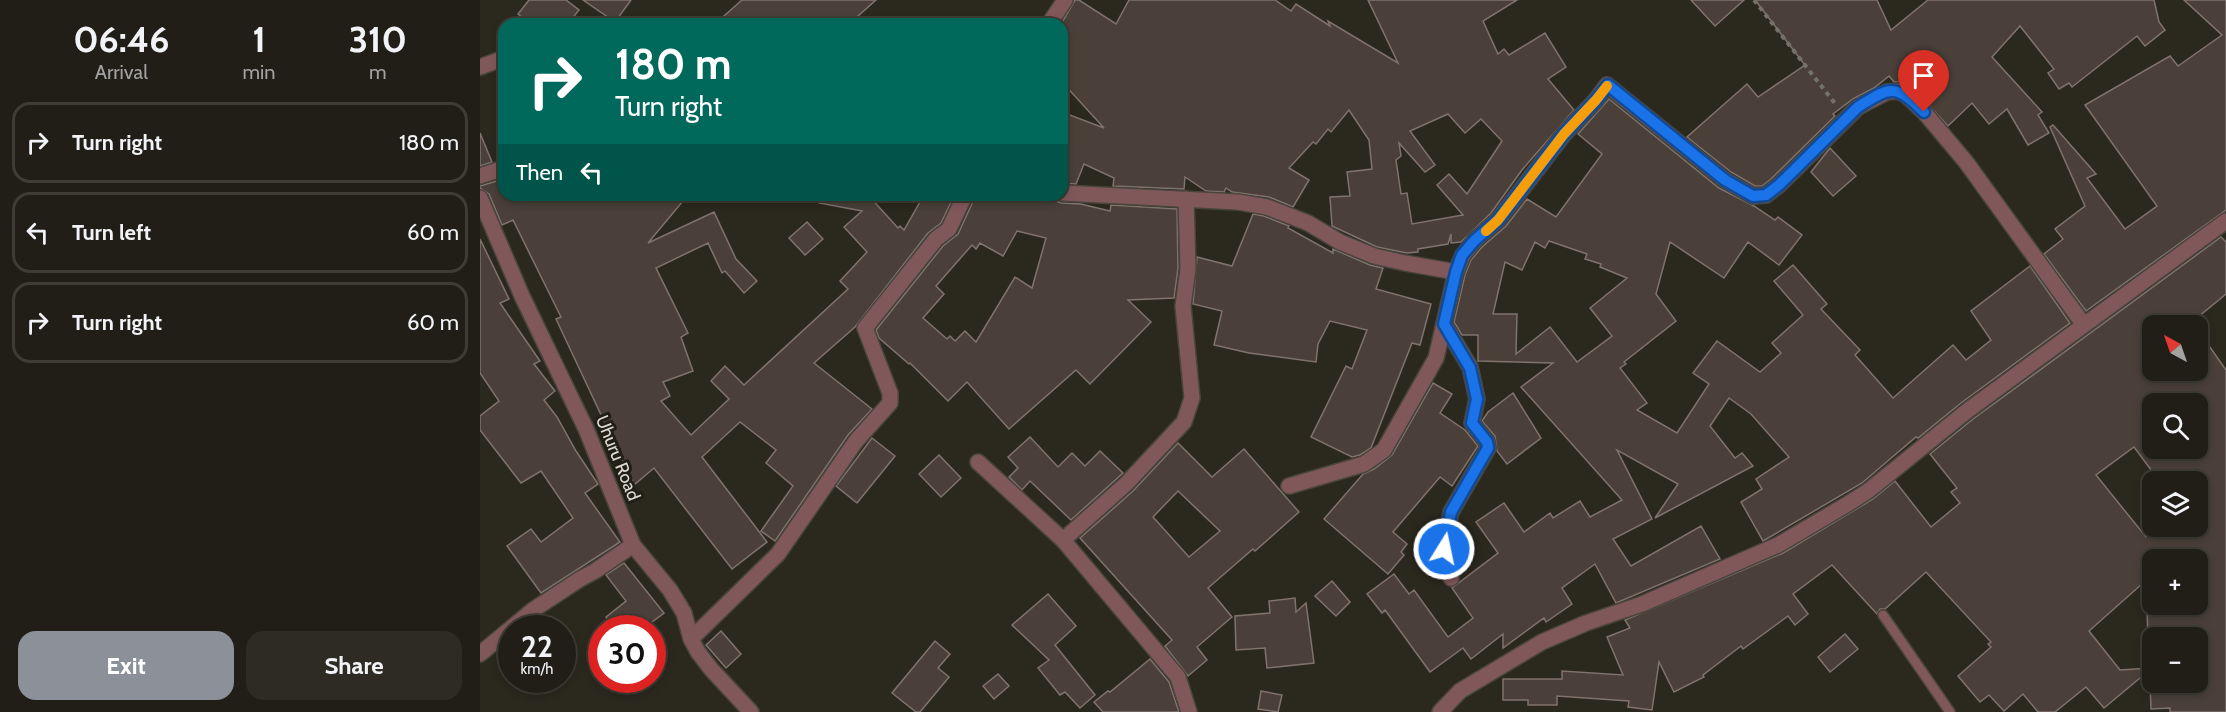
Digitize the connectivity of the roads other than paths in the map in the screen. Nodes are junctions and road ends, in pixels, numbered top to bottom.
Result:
1 (1059, 3) edge
2 (1052, 18) edge
3 (498, 60) edge
4 (480, 67) edge
5 (498, 170) edge
6 (480, 176) edge
7 (1068, 194) edge
8 (480, 198) edge
9 (1186, 199) junction
10 (962, 201) edge
11 (2226, 221) edge
12 (1456, 272) junction
13 (1444, 324) junction
14 (2084, 325) junction
15 (978, 462) dead end
16 (1289, 486) dead end
17 (1063, 540) junction
18 (633, 545) junction
19 (1451, 578) dead end
20 (1883, 615) dead end
21 (691, 639) junction
22 (480, 654) edge
23 (750, 712) edge
24 (1189, 712) edge
25 (1440, 712) edge
26 (1950, 712) edge

1 - 2 street
3 - 4 street
5 - 6 street
7 - 9 street
8 - 18 street, Uhuru Road
9 - 12 street
9 - 17 street
10 - 21 street
11 - 14 street
12 - 13 street
12 - 14 street
13 - 16 street
13 - 19 street
14 - 25 street
15 - 17 street
17 - 24 street
18 - 21 street, Uhuru Road
18 - 22 street
20 - 26 lane
21 - 23 street, Uhuru Road

